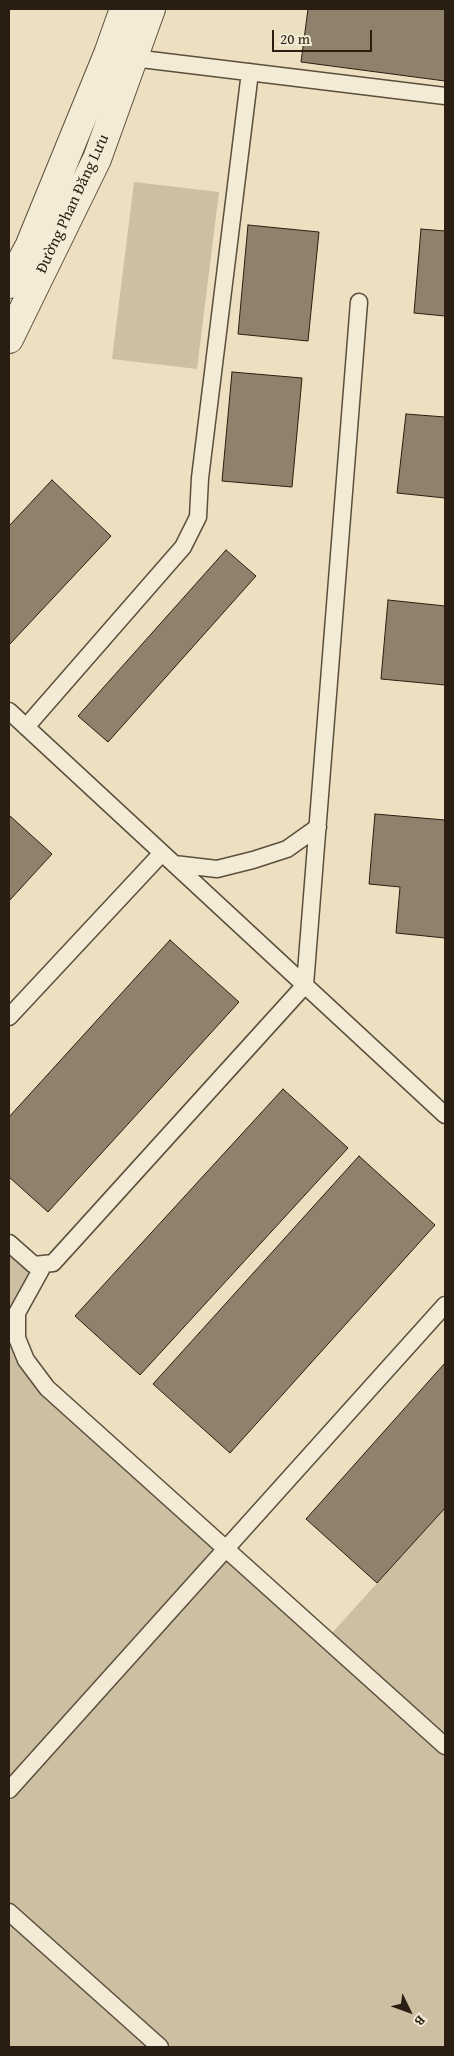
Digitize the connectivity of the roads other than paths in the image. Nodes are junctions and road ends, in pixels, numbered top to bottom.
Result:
1 (124, 9) edge
2 (151, 9) edge
3 (121, 56) junction
4 (250, 72) junction
5 (445, 96) edge
6 (9, 284) edge
7 (359, 302) dead end
8 (9, 339) edge
9 (9, 711) edge
10 (26, 727) junction
11 (318, 827) junction
12 (168, 858) junction
13 (305, 985) junction
14 (9, 1017) edge
15 (445, 1116) edge
16 (9, 1243) edge
17 (44, 1266) junction
18 (445, 1305) edge
19 (227, 1548) junction
20 (445, 1746) edge
21 (9, 1790) edge
22 (9, 1912) edge
23 (160, 2047) edge

1 - 3 street, Đường Phan Đăng Lưu
2 - 3 street, Đường Phan Đăng Lưu
3 - 4 lane
3 - 6 street, Đường Phan Đăng Lưu
3 - 8 street, Đường Phan Đăng Lưu
4 - 5 lane
4 - 10 lane
7 - 11 lane
9 - 10 lane
10 - 12 lane
11 - 12 lane
11 - 13 lane
12 - 13 lane
12 - 14 lane
13 - 15 lane
13 - 17 lane
16 - 17 lane
17 - 19 lane
18 - 19 lane
19 - 20 lane
19 - 21 lane
22 - 23 lane

